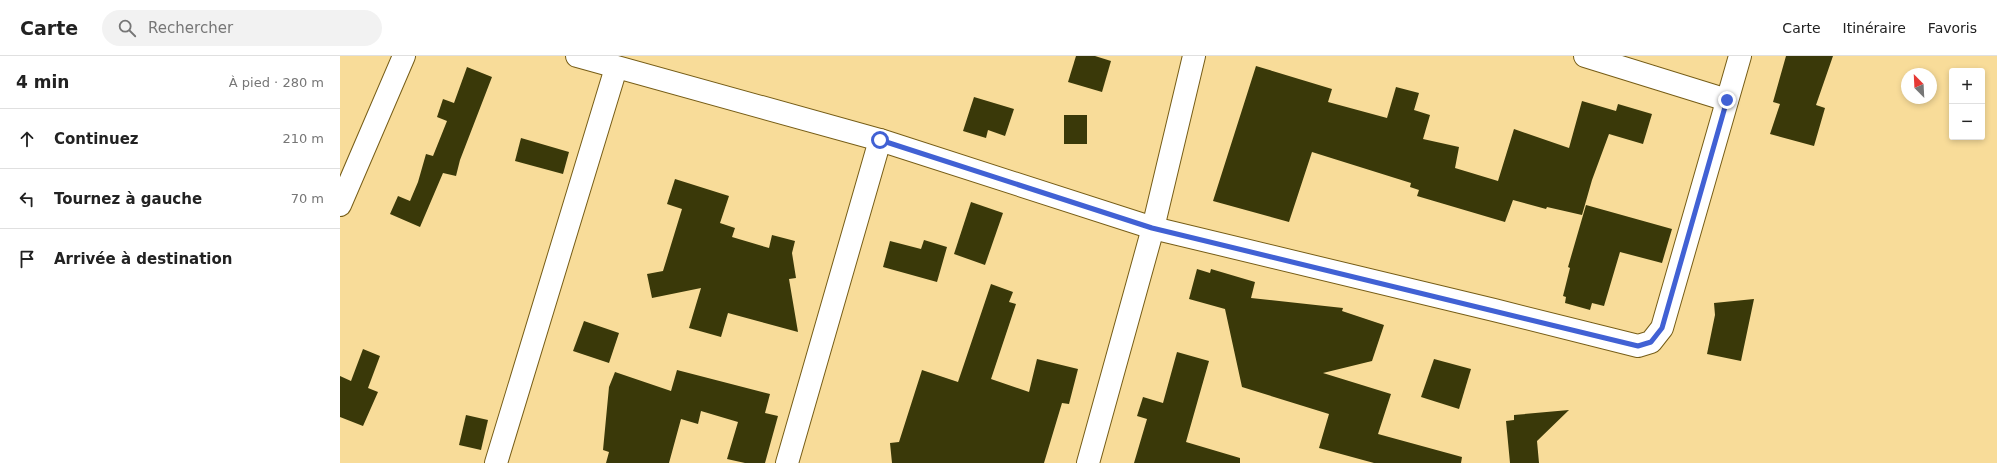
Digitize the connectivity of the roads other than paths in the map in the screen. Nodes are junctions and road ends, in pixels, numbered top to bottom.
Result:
1 (404, 56) edge
2 (577, 56) edge
3 (1194, 56) edge
4 (1585, 56) edge
5 (1740, 56) edge
6 (616, 68) junction
7 (1727, 100) junction
8 (880, 140) junction
9 (340, 205) edge
10 (1152, 228) junction
11 (496, 463) edge
12 (787, 463) edge
13 (1088, 463) edge

1 - 9 street
2 - 6 street
3 - 10 street
4 - 7 street
5 - 7 street
6 - 8 street
6 - 11 street
7 - 10 street
8 - 10 street
8 - 12 street
10 - 13 street

